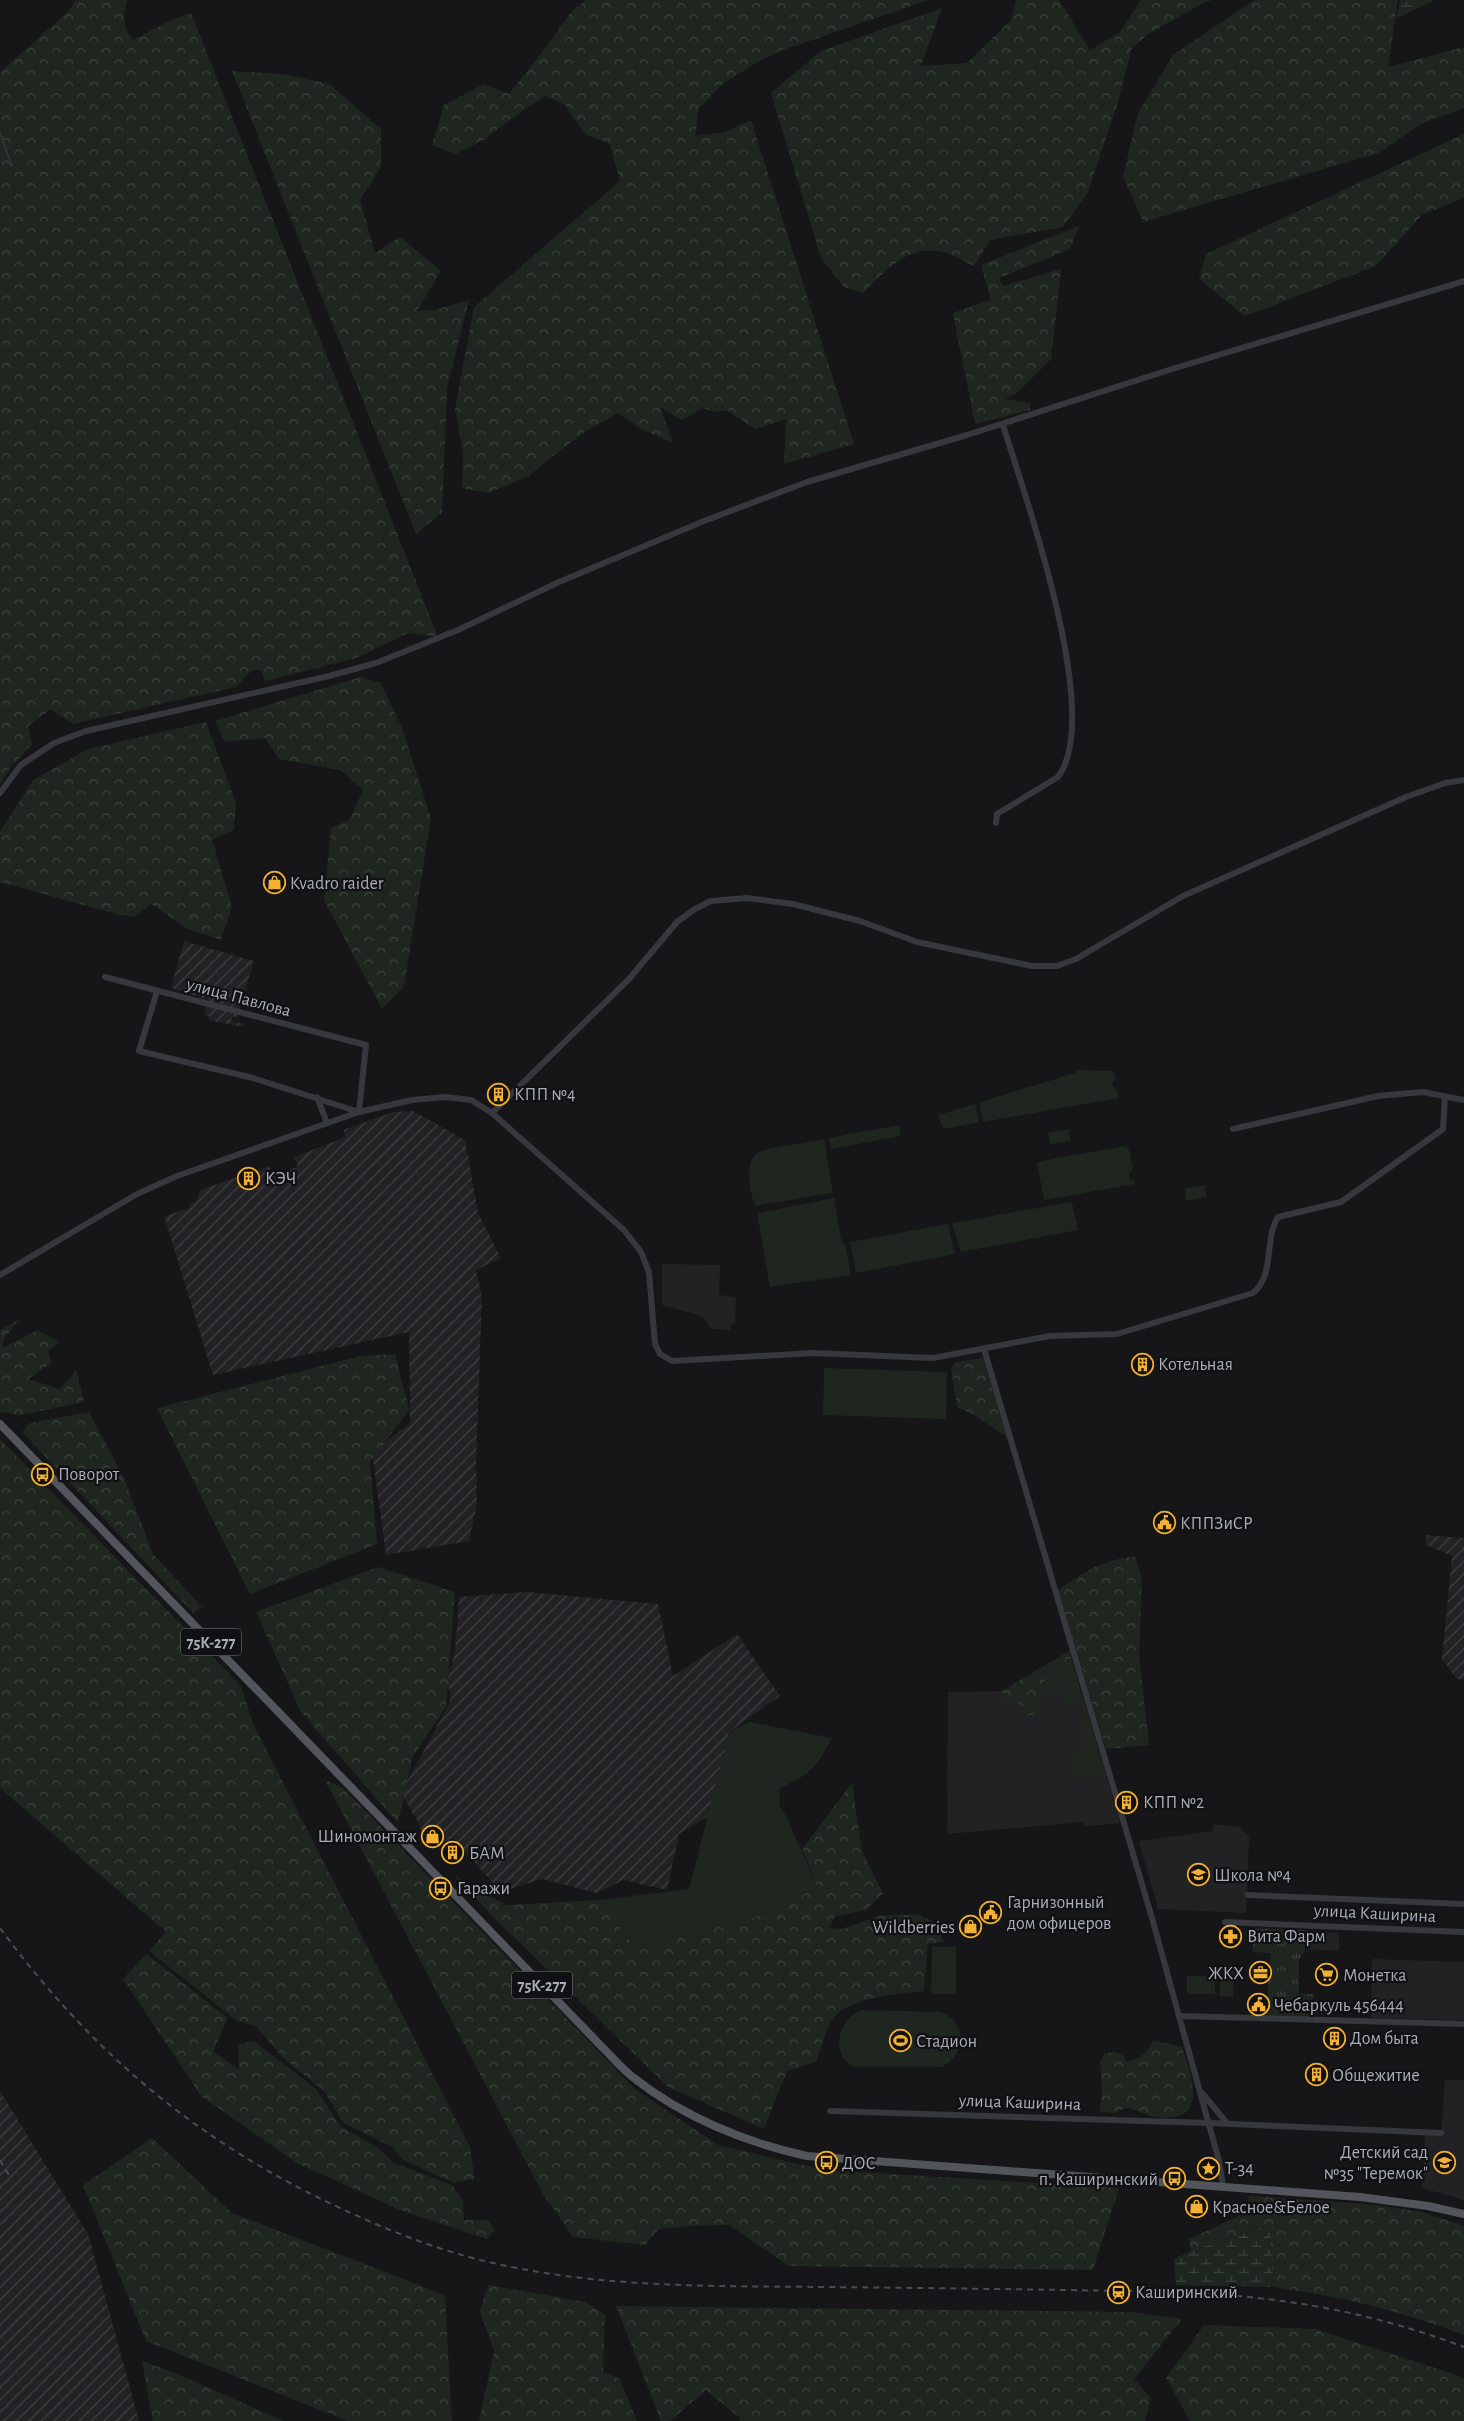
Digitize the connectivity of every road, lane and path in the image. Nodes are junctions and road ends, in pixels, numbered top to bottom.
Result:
1 (1464, 281) edge
2 (1003, 424) junction
3 (1464, 780) edge
4 (0, 793) edge
5 (996, 823) dead end
6 (105, 977) dead end
7 (157, 991) junction
8 (317, 1097) junction
9 (1445, 1097) junction
10 (1464, 1100) edge
11 (360, 1112) junction
12 (492, 1112) junction
13 (327, 1123) junction
14 (1233, 1129) dead end
15 (0, 1275) edge
16 (984, 1348) junction
17 (0, 1424) edge
18 (1248, 1895) dead end
19 (1464, 1904) edge
20 (1225, 1922) dead end
21 (1464, 1932) edge
22 (1179, 2016) junction
23 (1464, 2024) edge
24 (1200, 2090) junction
25 (830, 2111) dead end
26 (1208, 2123) junction
27 (1227, 2124) junction
28 (1441, 2132) dead end
29 (1223, 2186) junction
30 (1464, 2214) edge

1 - 2 street
2 - 4 street
2 - 5 street
3 - 12 street
6 - 7 street, улица Павлова
7 - 8 street
7 - 11 street, улица Павлова
8 - 11 street
8 - 13 street
9 - 10 street
9 - 14 street
9 - 16 street
11 - 12 street
11 - 13 street
12 - 16 street
13 - 15 street
16 - 22 street
17 - 29 main road, 75К-277
18 - 19 street, улица Каширина
20 - 21 street, улица Каширина
22 - 23 street
22 - 24 street
24 - 26 street
24 - 27 street
25 - 26 street, улица Каширина
26 - 27 street, улица Каширина
26 - 29 street
27 - 28 street, улица Каширина
29 - 30 main road, 75К-277

